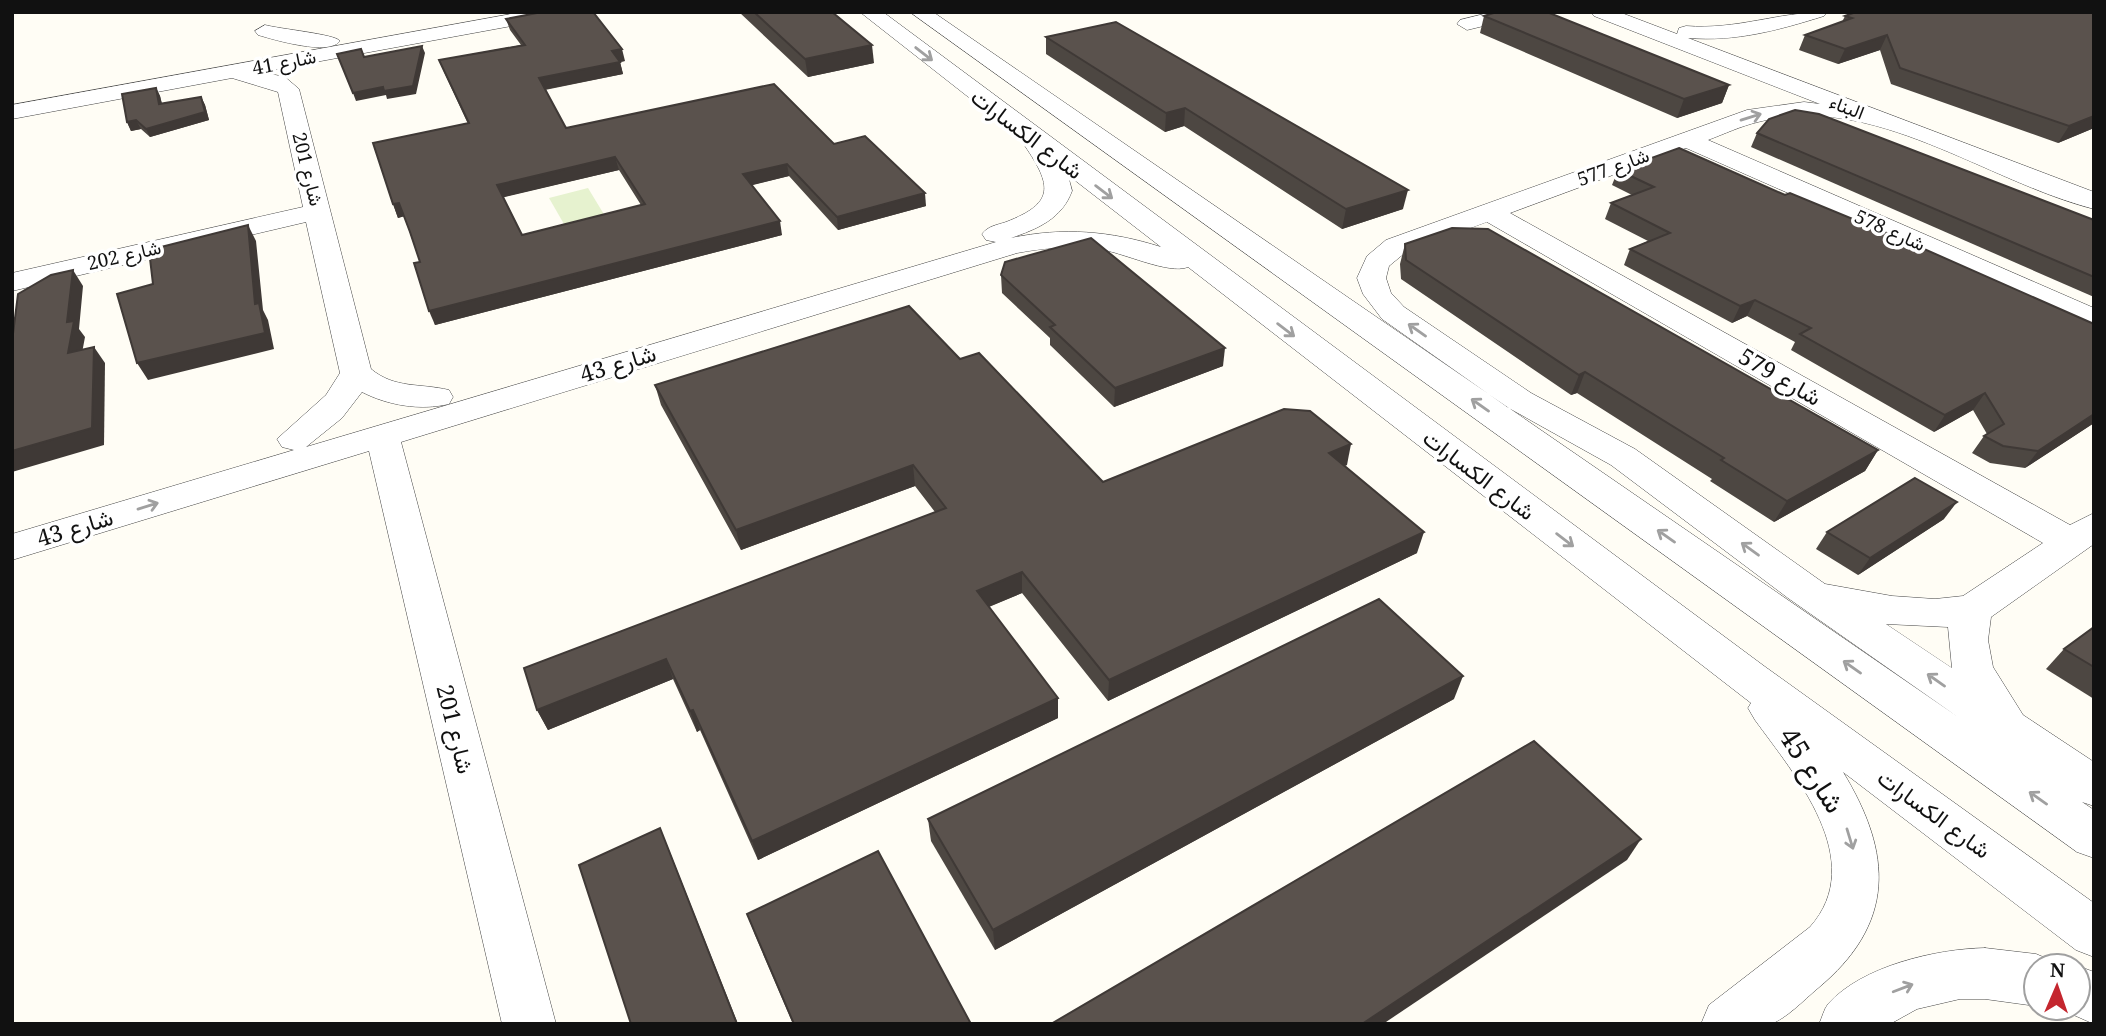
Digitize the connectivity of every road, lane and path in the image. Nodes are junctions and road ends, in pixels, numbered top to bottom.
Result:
1 (491, 12) edge
2 (555, 12) edge
3 (870, 12) edge
4 (920, 12) edge
5 (1518, 12) edge
6 (1601, 12) edge
7 (1633, 12) edge
8 (1817, 12) edge
9 (263, 22) edge
10 (1467, 24) dead end
11 (1686, 32) junction
12 (1752, 33) junction
13 (335, 47) junction
14 (1751, 56) junction
15 (220, 68) junction
16 (288, 89) junction
17 (12, 99) edge
18 (12, 112) edge
19 (1868, 115) junction
20 (1033, 139) junction
21 (1687, 140) junction
22 (2052, 171) junction
23 (2094, 174) edge
24 (2094, 187) edge
25 (2094, 201) edge
26 (318, 211) junction
27 (1489, 212) junction
28 (12, 282) edge
29 (1224, 282) junction
30 (2094, 319) edge
31 (356, 373) junction
32 (437, 397) junction
33 (1552, 418) junction
34 (382, 435) junction
35 (294, 439) junction
36 (1614, 500) junction
37 (12, 520) edge
38 (2082, 534) edge
39 (12, 547) edge
40 (1802, 587) junction
41 (1972, 610) junction
42 (1749, 678) junction
43 (2015, 735) junction
44 (2094, 787) edge
45 (2094, 837) edge
46 (2094, 933) edge
47 (2022, 977) edge
48 (529, 1024) edge
49 (1728, 1024) edge
50 (1846, 1024) edge

1 - 13 street, شارع 41
2 - 13 street, شارع 41
3 -> 20 street, شارع الكسارات
36 -> 4 street, شارع الكسارات
5 - 10 street
6 - 19 street, البناء
7 - 11 street, البناء
8 - 12 street
9 - 13 street
9 - 15 street
11 - 12 street
11 - 14 street, البناء
12 - 14 street
13 - 15 street, شارع 41
13 - 16 street
14 - 22 street, البناء
15 - 16 street
15 - 17 street, شارع 41
15 - 18 street, شارع 41
16 - 26 street, شارع 201
21 -> 19 street, شارع 577
19 - 25 street, البناء
20 -> 29 street, شارع الكسارات
20 - 32 street, شارع 43
21 - 27 street, شارع 577
21 - 30 street, شارع 578
22 - 23 street
22 - 24 street, البناء
26 - 28 street, شارع 202
26 - 31 street, شارع 201
33 -> 27 street, شارع 577
27 - 38 street, شارع 579
29 - 34 street, شارع 43
29 -> 42 street, شارع الكسارات
31 - 32 street
31 - 35 street
32 - 35 street, شارع 43
33 - 36 street
40 -> 33 street
39 -> 34 street, شارع 43
34 - 48 street, شارع 201
35 - 37 street, شارع 43
45 -> 36 street, شارع الكسارات
38 - 41 street
40 - 41 street
43 -> 40 street
41 - 43 street
42 - 46 street, شارع الكسارات
42 -> 49 street, شارع 45
43 - 44 street
50 -> 47 street

